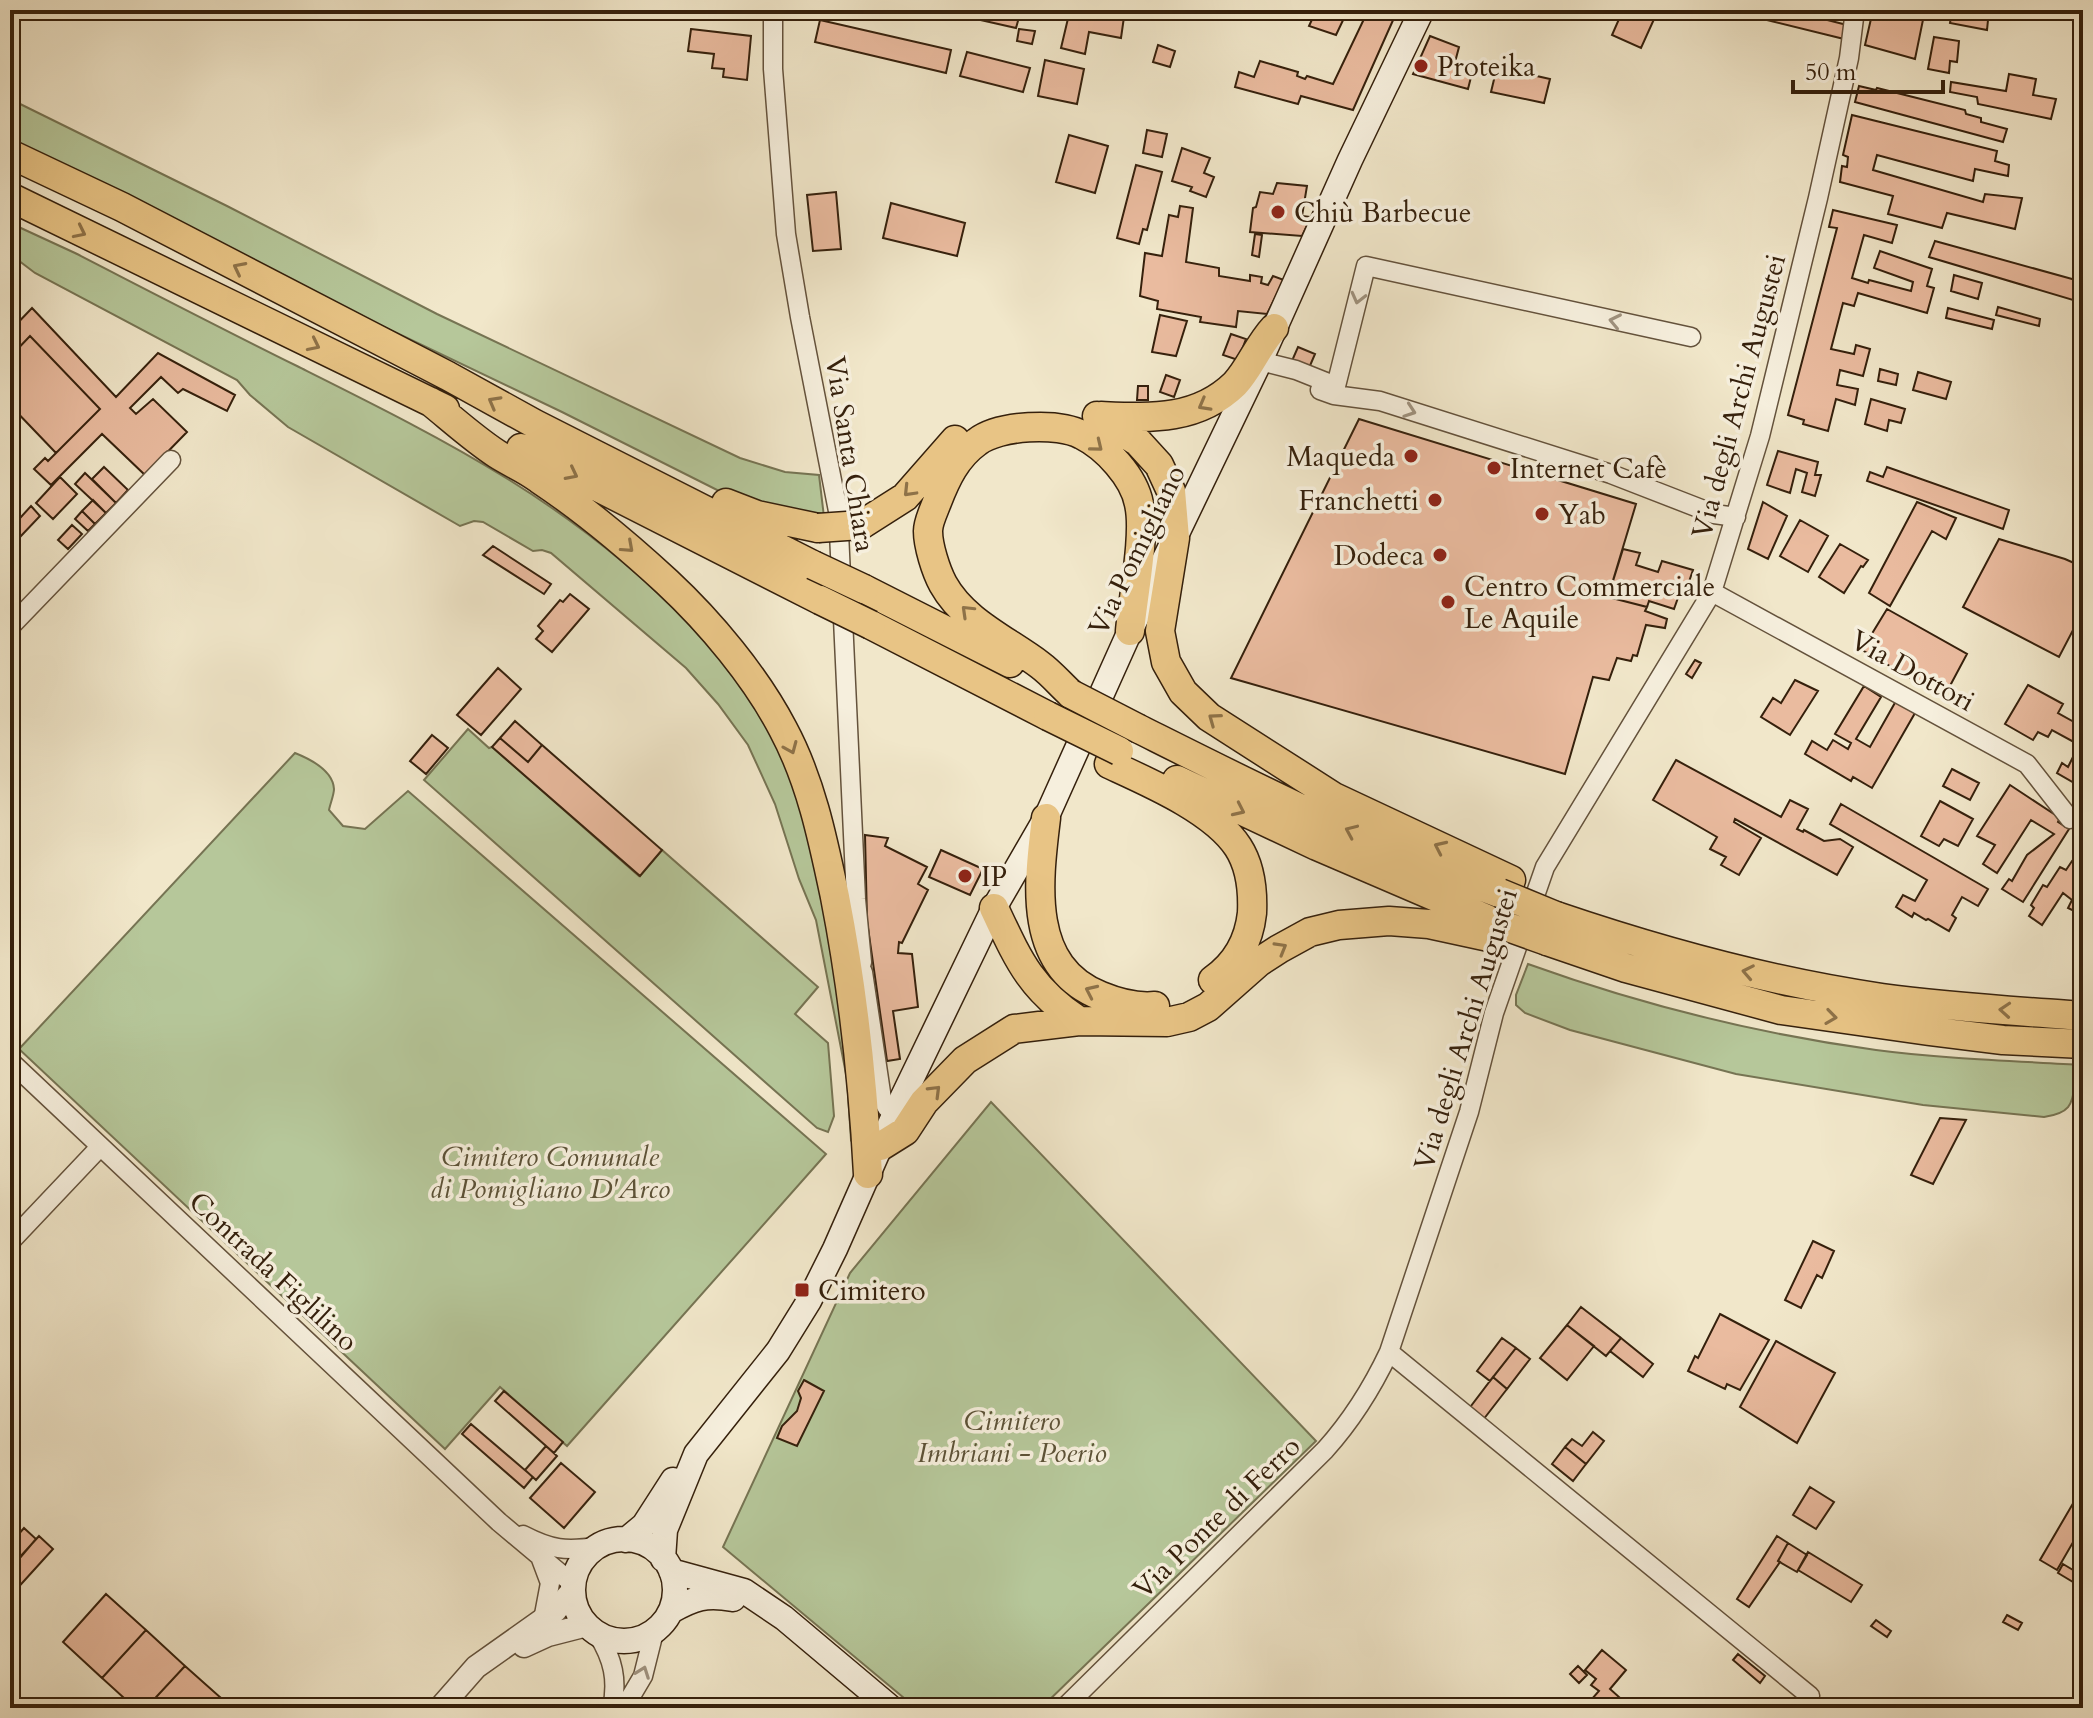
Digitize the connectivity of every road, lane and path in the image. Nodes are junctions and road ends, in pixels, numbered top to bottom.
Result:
1 (773, 10) edge
2 (1422, 10) edge
3 (1855, 10) edge
4 (10, 154) edge
5 (10, 197) edge
6 (1274, 328) junction
7 (1691, 337) dead end
8 (1260, 361) junction
9 (431, 402) junction
10 (1097, 416) junction
11 (535, 424) junction
12 (171, 460) dead end
13 (1649, 481) dead end
14 (1736, 517) junction
15 (1175, 538) junction
16 (1712, 592) junction
17 (10, 627) edge
18 (1130, 631) junction
19 (1071, 694) junction
20 (1114, 757) junction
21 (1046, 818) junction
22 (2070, 819) dead end
23 (1505, 887) junction
24 (994, 908) junction
25 (1552, 928) junction
26 (1492, 929) junction
27 (862, 962) junction
28 (851, 1002) junction
29 (2083, 1016) edge
30 (1079, 1021) junction
31 (2083, 1044) edge
32 (10, 1061) edge
33 (895, 1113) junction
34 (881, 1146) junction
35 (99, 1148) junction
36 (868, 1174) junction
37 (10, 1242) edge
38 (1389, 1352) junction
39 (696, 1454) junction
40 (499, 1522) junction
41 (626, 1540) junction
42 (597, 1547) junction
43 (541, 1559) junction
44 (667, 1565) junction
45 (573, 1587) junction
46 (762, 1603) junction
47 (671, 1611) junction
48 (543, 1620) junction
49 (592, 1630) junction
50 (654, 1632) junction
51 (500, 1652) junction
52 (1810, 1696) dead end
53 (440, 1708) edge
54 (612, 1708) edge
55 (624, 1708) edge
56 (891, 1708) edge
57 (1064, 1708) edge

1 - 27 street, Via Santa Chiara
2 - 6 main road, Via Pomigliano
3 - 14 street, Via degli Archi Augustei
11 -> 4 highway
5 -> 9 highway
6 - 8 main road, Via Pomigliano
6 -> 10 highway
7 -> 8 street
8 -> 14 street
8 - 15 main road, Via Pomigliano
9 -> 20 highway, bridge
9 -> 28 highway
10 -> 11 highway, bridge
10 - 15 highway
11 - 19 highway, bridge
12 - 17 street
13 - 14 street
14 - 16 street, Via degli Archi Augustei
15 - 18 main road, Via Pomigliano
23 -> 15 highway
16 - 22 street, Via Dottori
16 - 38 street, Via degli Archi Augustei
19 -> 18 highway
18 - 21 main road, Via Pomigliano
23 -> 19 highway, bridge
20 -> 21 highway
20 -> 26 highway
21 - 24 main road, Via Pomigliano
23 - 25 highway, bridge
24 - 30 highway
24 - 33 main road, Via Pomigliano
25 - 26 highway, bridge
29 -> 25 highway
25 -> 31 highway
30 -> 26 highway
27 - 28 street, Via Santa Chiara
27 - 33 street
28 - 36 highway
34 -> 30 highway
32 - 35 street, Contrada Figlilino
33 - 34 main road, Via Pomigliano
34 - 36 main road, Via Pomigliano
35 - 37 street
35 - 40 street, Contrada Figlilino
36 - 39 main road, Via Pomigliano
38 - 52 street
38 - 57 street, Via Ponte di Ferro
39 - 41 main road
39 - 44 main road
40 - 42 street, Contrada Figlilino
40 - 43 street, Contrada Figlilino
41 - 42 main road
41 - 44 main road
42 - 45 main road
43 - 45 street, Contrada Figlilino
43 - 48 street
44 - 46 main road
44 - 47 main road
45 - 48 street
45 - 49 main road
46 - 47 main road
46 - 56 main road
47 - 50 main road
48 - 51 street
49 - 50 main road
49 - 51 street
49 - 54 street
55 -> 50 street
51 - 53 street

